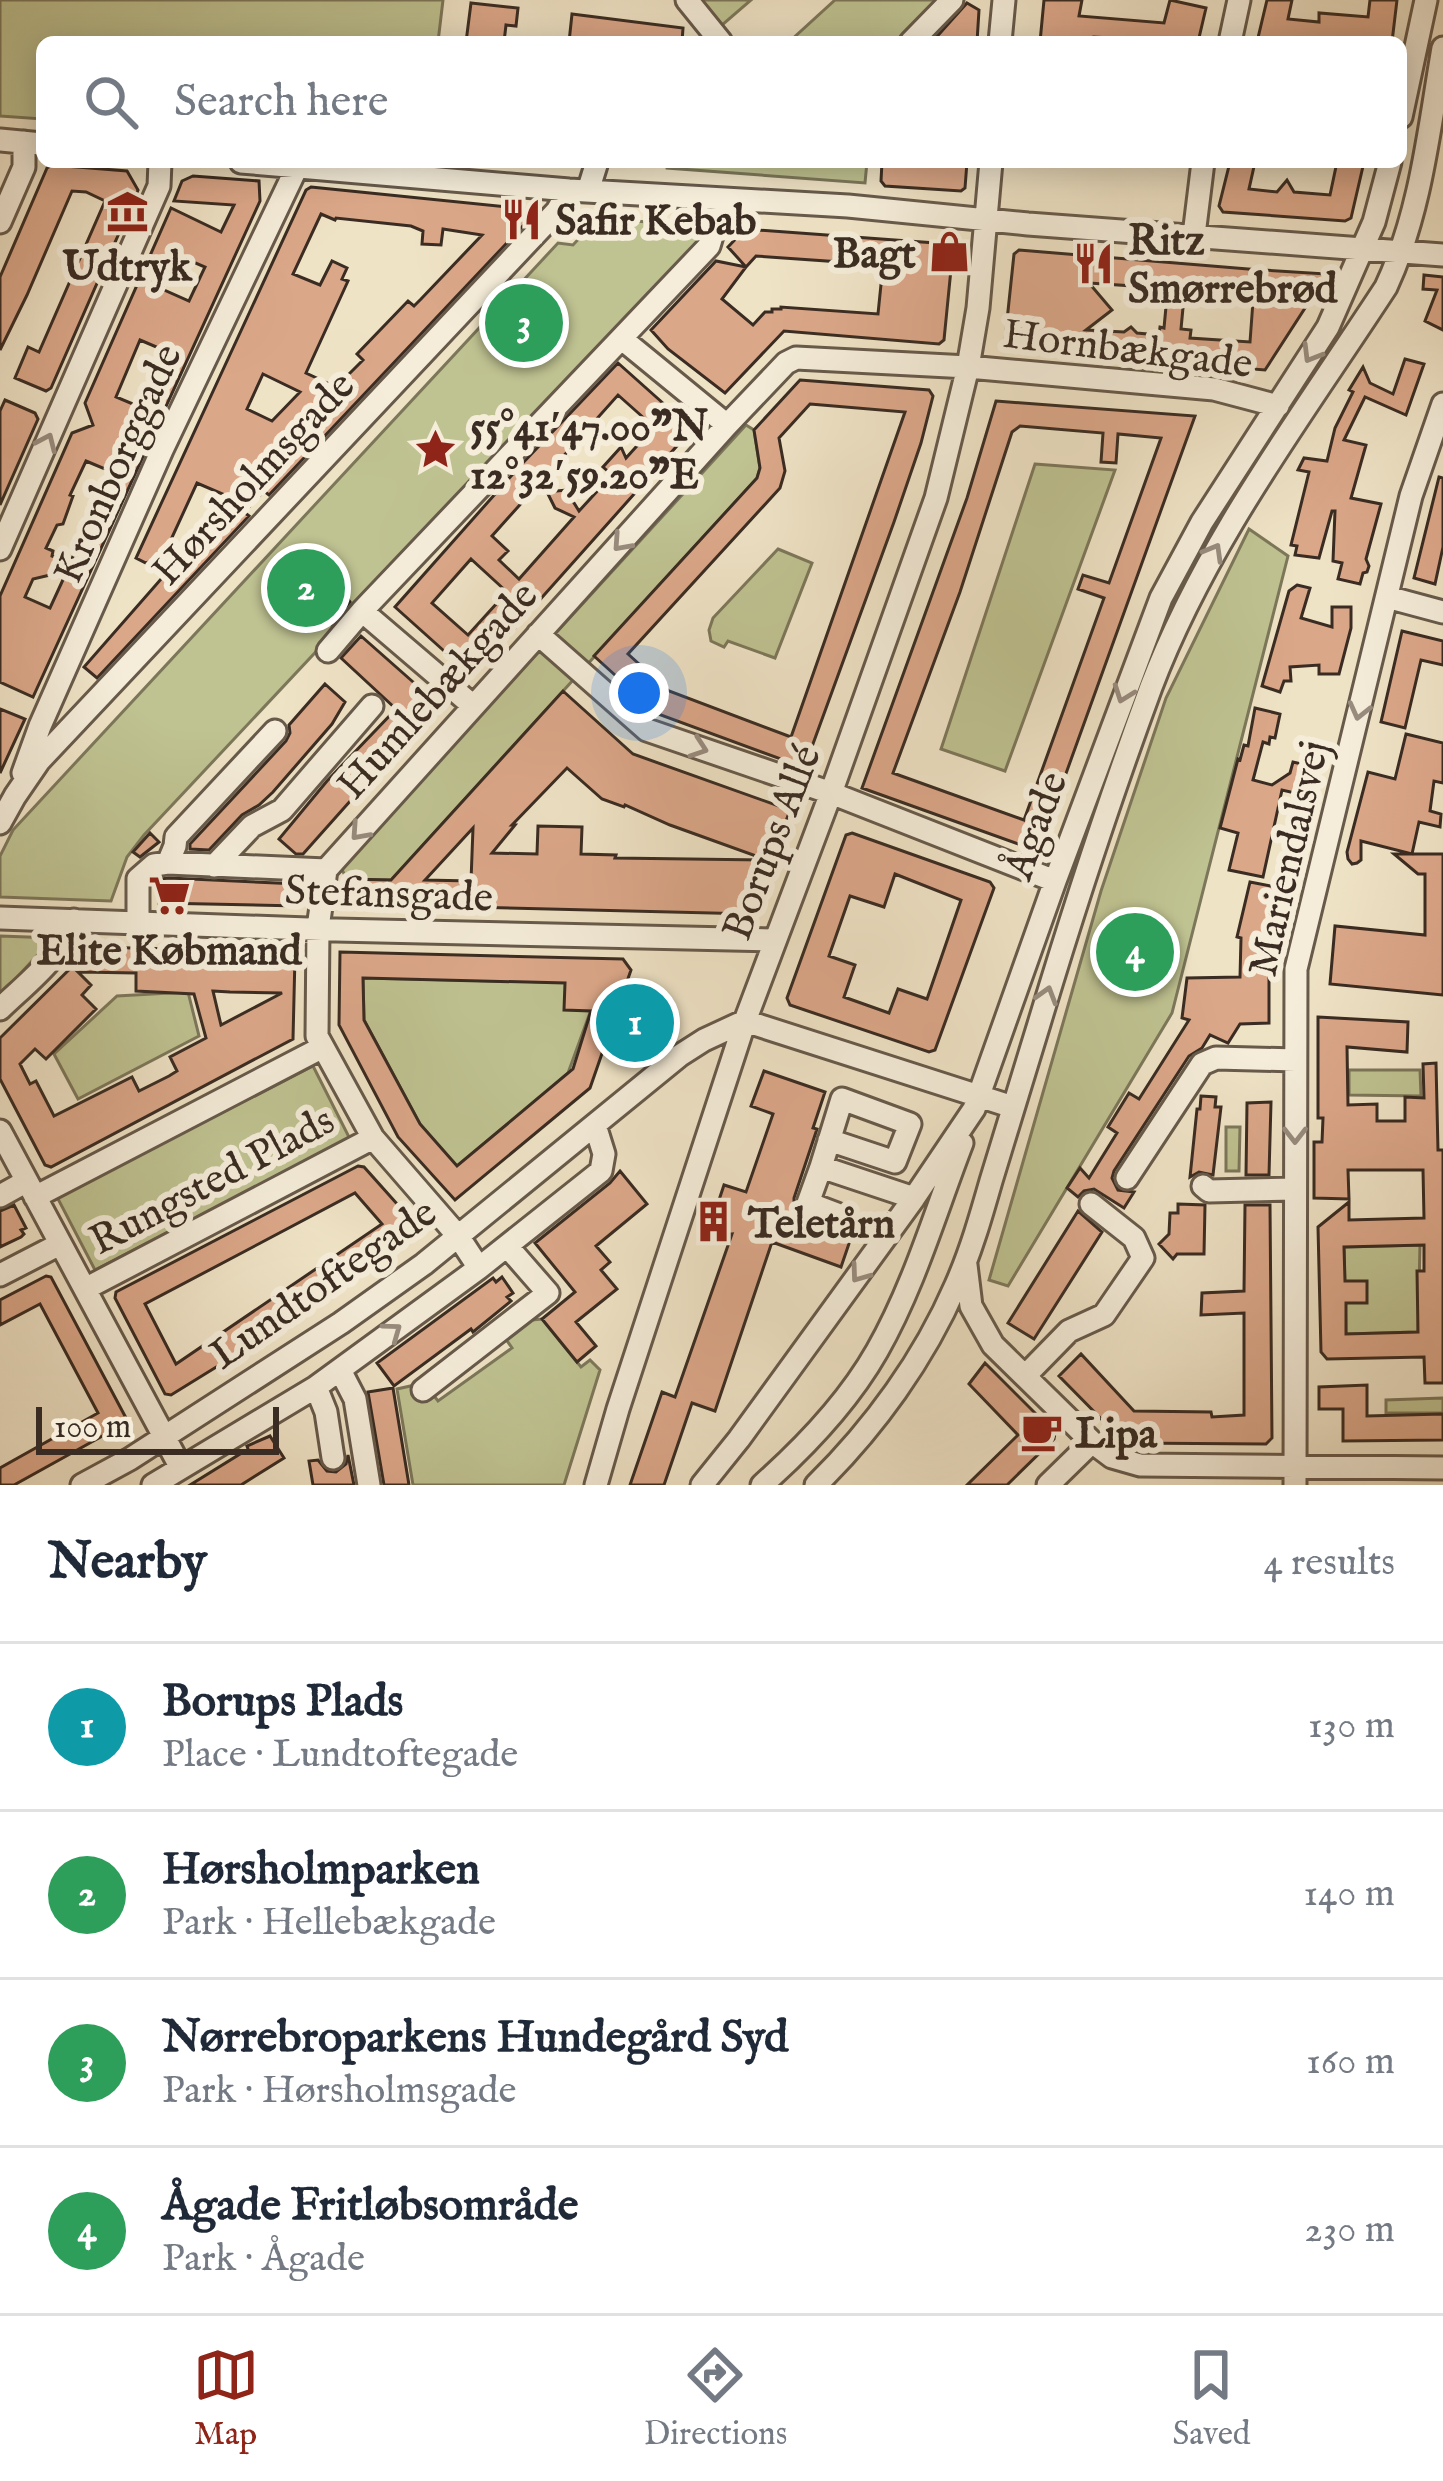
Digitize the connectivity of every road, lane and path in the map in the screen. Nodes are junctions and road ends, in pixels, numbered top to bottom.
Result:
1 (687, 0) edge
2 (952, 0) edge
3 (1004, 0) edge
4 (1239, 0) edge
5 (1426, 0) edge
6 (721, 36) edge
7 (917, 36) edge
8 (1001, 36) edge
9 (1231, 36) edge
10 (1443, 48) edge
11 (1407, 72) edge
12 (0, 140) edge
13 (33, 143) edge
14 (160, 168) edge
15 (297, 168) edge
16 (309, 168) edge
17 (593, 168) edge
18 (990, 168) edge
19 (1202, 168) edge
20 (1389, 168) edge
21 (578, 190) junction
22 (723, 199) junction
23 (986, 220) junction
24 (0, 222) edge
25 (1194, 236) junction
26 (1363, 249) junction
27 (1403, 251) junction
28 (1443, 255) edge
29 (622, 339) junction
30 (968, 367) junction
31 (1443, 404) edge
32 (1278, 406) junction
33 (727, 424) junction
34 (0, 549) edge
35 (1387, 597) junction
36 (362, 610) junction
37 (1443, 612) edge
38 (538, 634) junction
39 (328, 651) dead end
40 (472, 705) junction
41 (372, 706) dead end
42 (275, 731) dead end
43 (831, 793) junction
44 (14, 796) junction
45 (0, 823) edge
46 (168, 863) junction
47 (214, 866) junction
48 (326, 870) junction
49 (1055, 880) junction
50 (0, 918) edge
51 (74, 920) junction
52 (137, 924) junction
53 (319, 928) junction
54 (775, 940) junction
55 (0, 1009) edge
56 (745, 1021) junction
57 (323, 1047) junction
58 (1295, 1060) junction
59 (977, 1102) junction
60 (1013, 1107) junction
61 (595, 1125) junction
62 (0, 1131) edge
63 (373, 1138) junction
64 (829, 1140) dead end
65 (821, 1167) junction
66 (1127, 1178) dead end
67 (1203, 1186) dead end
68 (31, 1189) junction
69 (1295, 1189) junction
70 (0, 1196) edge
71 (914, 1198) junction
72 (1091, 1204) dead end
73 (837, 1214) dead end
74 (458, 1236) junction
75 (60, 1244) junction
76 (507, 1246) junction
77 (966, 1262) junction
78 (479, 1268) junction
79 (0, 1275) edge
80 (85, 1289) junction
81 (340, 1370) junction
82 (1026, 1375) junction
83 (316, 1387) junction
84 (423, 1390) dead end
85 (164, 1436) junction
86 (1092, 1442) junction
87 (333, 1458) dead end
88 (181, 1468) junction
89 (1443, 1468) edge
90 (1149, 1475) edge
91 (1294, 1475) edge
92 (1231, 1476) edge
93 (769, 1479) edge
94 (82, 1485) edge
95 (154, 1485) edge
96 (369, 1485) edge
97 (596, 1485) edge
98 (702, 1485) edge
99 (816, 1485) edge
100 (1048, 1485) edge

1 - 6 street
2 - 7 street
3 - 8 street
4 - 9 street
5 - 11 street
10 - 27 street, Ågade
12 - 13 street
13 - 24 street
34 -> 14 street
15 - 44 street, Kronborggade
16 - 21 street
17 - 21 street
18 - 23 street, Borups Allé
19 - 25 street
20 - 26 street, Ågade
21 - 22 street
21 - 44 street, Hørsholmsgade
22 - 23 street
22 - 29 street
23 - 25 street
23 - 30 street, Borups Allé
25 - 26 street
26 - 27 street
26 -> 32 street, Ågade
27 - 28 street
60 -> 27 street, Ågade
29 - 33 street
29 - 36 street
30 - 32 street, Hornbækgade
30 - 33 street, Humlebækgade
30 - 43 street, Borups Allé
31 - 35 street, Mariendalsvej
32 -> 49 street, Ågade
33 -> 38 street, Humlebækgade
35 - 37 street
35 -> 58 street, Mariendalsvej
36 - 39 street
36 - 40 street
38 - 40 street, Humlebækgade
38 -> 43 street
40 -> 48 street, Humlebækgade
41 - 47 street
42 - 46 street
43 - 49 street
43 - 54 street, Borups Allé
44 - 45 street, Hørsholmsgade
46 - 47 street
46 - 52 street
47 - 48 street
48 - 53 street
49 - 59 street, Ågade
50 - 51 street, Stefansgade
51 - 52 street, Stefansgade
51 - 55 street
52 - 53 street, Stefansgade
53 - 54 street, Stefansgade
53 - 57 street
54 - 56 street, Borups Allé
56 - 59 street
56 - 61 street, Lundtoftegade
56 - 97 street, Borups Allé
57 - 63 street
57 - 68 street, Rungsted Plads
58 - 66 street
58 -> 69 street, Mariendalsvej
59 - 60 street
59 - 71 street, Ågade
59 - 93 street
60 - 77 street, Ågade
61 - 74 street, Lundtoftegade
61 - 76 street, Lundtoftegade
62 - 68 street
63 - 74 street
63 - 80 street, Rungsted Plads
64 - 65 street
65 - 71 street
65 - 73 street
67 - 69 street
68 - 70 street, Rungsted Plads
68 - 75 street
69 - 91 street, Mariendalsvej
71 -> 98 street, Ågade
72 - 82 street
74 - 78 street
74 - 85 street, Lundtoftegade
75 - 79 street
75 - 80 street
76 - 78 street, Lundtoftegade
76 - 84 street
77 - 82 street
77 - 99 street, Ågade
81 -> 78 street, Lundtoftegade
80 - 85 street
81 - 83 street, Lundtoftegade
81 - 96 street
82 - 86 street
83 - 87 street
83 - 88 street, Lundtoftegade
85 - 88 street
85 - 94 street, Lundtoftegade
86 - 90 street
86 - 100 street
88 - 95 street, Lundtoftegade
89 - 91 street
90 - 92 street
91 - 92 street

